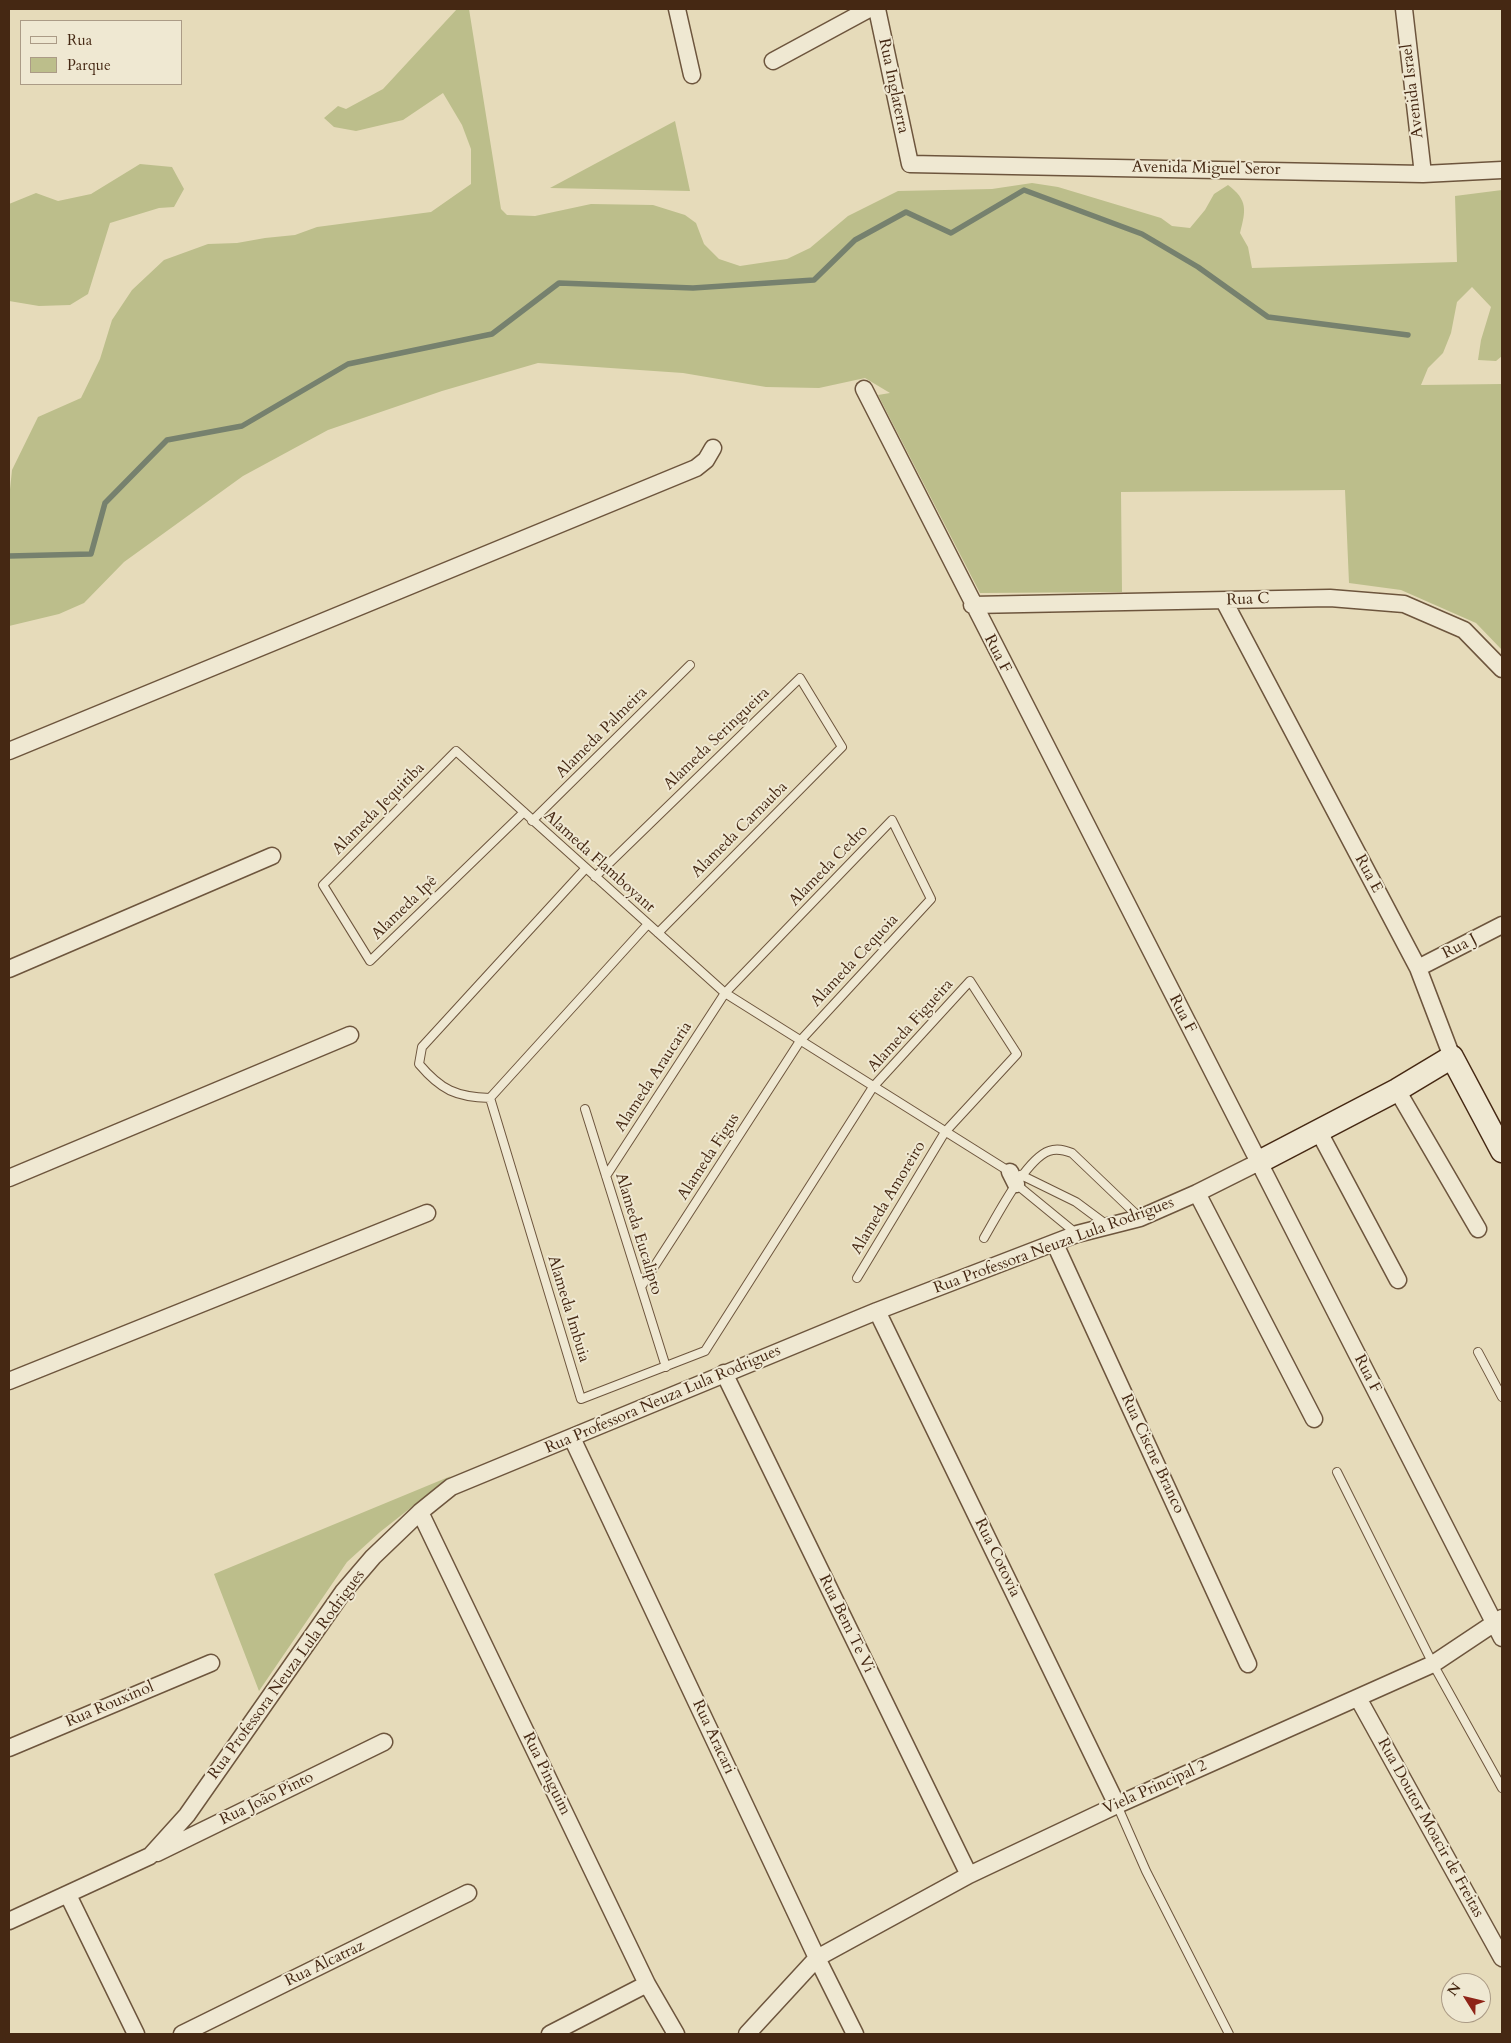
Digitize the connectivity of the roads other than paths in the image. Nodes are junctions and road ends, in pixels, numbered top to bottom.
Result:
1 (677, 9) edge
2 (869, 9) edge
3 (877, 9) edge
4 (1404, 9) edge
5 (773, 61) dead end
6 (692, 75) dead end
7 (910, 164) joint
8 (1502, 170) edge
9 (1423, 174) junction
10 (864, 389) dead end
11 (713, 448) dead end
12 (1224, 601) junction
13 (972, 605) junction
14 (690, 665) dead end
15 (1502, 669) edge
16 (842, 747) joint
17 (9, 751) edge
18 (456, 751) joint
19 (524, 812) junction
20 (532, 820) junction
21 (272, 856) dead end
22 (586, 868) junction
23 (595, 877) junction
24 (323, 885) joint
25 (931, 899) joint
26 (648, 924) junction
27 (1502, 925) edge
28 (658, 933) junction
29 (1418, 968) junction
30 (9, 969) edge
31 (725, 993) junction
32 (350, 1035) dead end
33 (800, 1041) junction
34 (1017, 1054) joint
35 (1452, 1057) junction
36 (873, 1087) junction
37 (1397, 1090) junction
38 (490, 1098) junction
39 (585, 1109) dead end
40 (945, 1132) junction
41 (1319, 1132) junction
42 (1502, 1151) edge
43 (1258, 1162) junction
44 (606, 1176) junction
45 (1016, 1177) junction
46 (9, 1178) edge
47 (1197, 1193) junction
48 (427, 1213) dead end
49 (1140, 1218) junction
50 (1108, 1227) junction
51 (1478, 1229) dead end
52 (1077, 1234) junction
53 (984, 1238) dead end
54 (1055, 1244) junction
55 (857, 1278) dead end
56 (1398, 1280) dead end
57 (641, 1287) junction
58 (877, 1311) junction
59 (1478, 1352) dead end
60 (666, 1367) junction
61 (724, 1373) junction
62 (9, 1381) edge
63 (1502, 1397) edge
64 (1314, 1419) dead end
65 (572, 1438) junction
66 (1337, 1472) dead end
67 (420, 1512) junction
68 (1498, 1620) edge
69 (1502, 1638) edge
70 (211, 1663) dead end
71 (1248, 1664) dead end
72 (1433, 1664) junction
73 (1358, 1698) junction
74 (384, 1742) dead end
75 (9, 1748) edge
76 (1502, 1788) edge
77 (1117, 1805) junction
78 (150, 1856) junction
79 (969, 1875) junction
80 (468, 1893) dead end
81 (68, 1895) junction
82 (9, 1921) edge
83 (817, 1958) junction
84 (1502, 1958) edge
85 (647, 1984) junction
86 (136, 2034) edge
87 (182, 2034) edge
88 (550, 2034) edge
89 (676, 2034) edge
90 (747, 2034) edge
91 (855, 2034) edge
92 (1229, 2034) edge

1 - 6 street
2 - 5 street
3 - 7 street, Rua Inglaterra
4 - 9 street, Avenida Israel
7 - 9 street, Avenida Miguel Seror
8 - 9 street, Avenida Miguel Seror
10 - 13 street, Rua F
11 - 17 street
12 - 13 street, Rua C
12 - 15 street, Rua C
12 - 29 street, Rua E
13 - 43 street, Rua F
14 - 20 lane, Alameda Palmeira
16 - 23 lane, Alameda Seringueira
16 - 28 lane, Alameda Carnauba
18 - 19 lane, Alameda Flamboyant
18 - 24 lane, Alameda Jequitiba
19 - 20 lane, Alameda Flamboyant
19 - 24 lane, Alameda Ipê
20 - 22 lane, Alameda Flamboyant
21 - 30 street
22 - 23 lane, Alameda Flamboyant
22 - 38 lane
23 - 26 lane, Alameda Flamboyant
25 - 31 lane, Alameda Cedro
25 - 33 lane, Alameda Cequoia
26 - 28 lane, Alameda Flamboyant
26 - 38 lane
27 - 29 street, Rua J
28 - 31 lane, Alameda Flamboyant
29 - 35 street, Rua E
31 - 33 lane, Alameda Flamboyant
31 - 44 lane, Alameda Araucaria
32 - 46 street
33 - 36 lane, Alameda Flamboyant
33 - 57 lane, Alameda Figus
34 - 36 lane, Alameda Figueira
34 - 40 lane, Alameda Amoreiro
35 - 37 street, Rua Professora Neuza Lula Rodrigues
35 - 42 street, Rua E
36 - 40 lane, Alameda Flamboyant
36 - 60 lane, Alameda Imbuia
37 - 41 street, Rua Professora Neuza Lula Rodrigues
37 - 51 street
38 - 60 lane, Alameda Imbuia
39 - 44 lane, Alameda Eucalipto
40 - 45 lane, Alameda Flamboyant
40 - 55 lane, Alameda Amoreiro
41 - 43 street, Rua Professora Neuza Lula Rodrigues
41 - 56 street
43 - 47 street, Rua Professora Neuza Lula Rodrigues
43 - 68 street, Rua F
44 - 57 lane, Alameda Eucalipto
45 - 49 lane
45 - 50 lane
45 - 52 lane
45 - 53 lane
47 - 49 street, Rua Professora Neuza Lula Rodrigues
47 - 64 street
48 - 62 street
49 - 50 street, Rua Professora Neuza Lula Rodrigues
50 - 52 street, Rua Professora Neuza Lula Rodrigues
52 - 54 street, Rua Professora Neuza Lula Rodrigues
54 - 58 street, Rua Professora Neuza Lula Rodrigues
54 - 71 street, Rua Ciscne Branco
57 - 60 lane, Alameda Eucalipto
58 - 61 street, Rua Professora Neuza Lula Rodrigues
58 - 77 street, Rua Cotovia
59 - 63 lane
61 - 65 street, Rua Professora Neuza Lula Rodrigues
61 - 79 street, Rua Bem Te Vi
65 - 67 street, Rua Professora Neuza Lula Rodrigues
65 - 83 street, Rua Aracari
66 - 72 lane
67 - 78 street, Rua Professora Neuza Lula Rodrigues
67 - 85 street, Rua Pinguim
68 - 69 street, Rua F
68 - 72 street, Viela Principal 2
70 - 75 street, Rua Rouxinol
72 - 73 street, Viela Principal 2
72 - 76 lane
73 - 77 street, Viela Principal 2
73 - 84 street, Rua Doutor Moacir de Freitas
74 - 78 street, Rua João Pinto
77 - 79 street, Viela Principal 2
77 - 92 lane
78 - 81 street, Rua Professora Neuza Lula Rodrigues
79 - 83 street, Viela Principal 2
80 - 87 street, Rua Alcatraz
81 - 82 street, Rua Professora Neuza Lula Rodrigues
81 - 86 street
83 - 90 street, Viela Principal 2
83 - 91 street, Rua Aracari
85 - 88 street
85 - 89 street, Rua Pinguim

